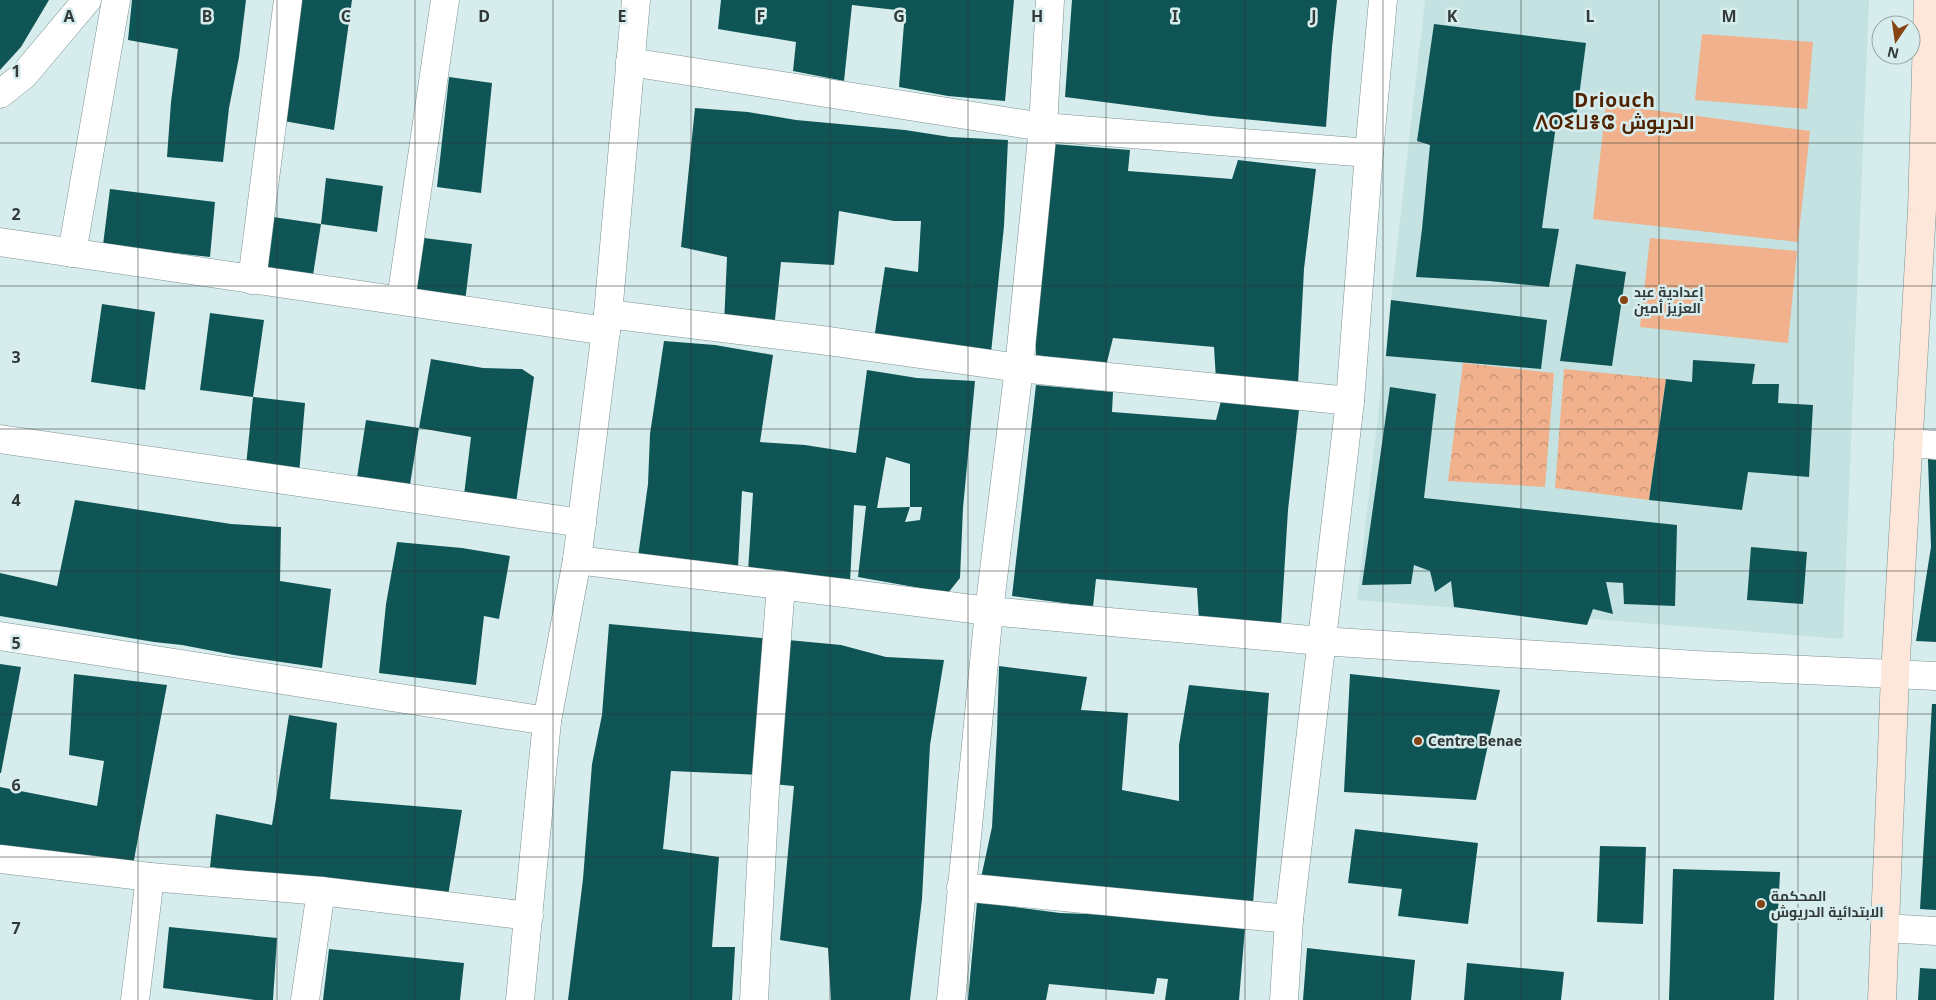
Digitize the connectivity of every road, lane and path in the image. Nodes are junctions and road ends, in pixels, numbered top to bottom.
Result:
1 (87, 0) edge
2 (116, 0) edge
3 (288, 0) edge
4 (445, 0) edge
5 (636, 0) edge
6 (1050, 0) edge
7 (1383, 0) edge
8 (1931, 6) edge
9 (630, 62) junction
10 (0, 94) edge
11 (1043, 127) junction
12 (1369, 153) junction
13 (1929, 210) edge
14 (0, 242) edge
15 (72, 253) junction
16 (252, 280) junction
17 (401, 300) junction
18 (607, 322) junction
19 (1020, 368) junction
20 (1350, 400) junction
21 (0, 439) edge
22 (1908, 443) junction
23 (1936, 445) edge
24 (582, 523) junction
25 (577, 560) junction
26 (781, 585) junction
27 (989, 611) junction
28 (0, 636) edge
29 (1321, 641) junction
30 (1895, 675) junction
31 (1936, 676) edge
32 (547, 721) junction
33 (0, 859) edge
34 (150, 877) junction
35 (961, 888) junction
36 (321, 891) junction
37 (529, 916) junction
38 (1289, 919) junction
39 (1885, 928) junction
40 (1936, 931) edge
41 (135, 1000) edge
42 (306, 1000) edge
43 (520, 1000) edge
44 (754, 1000) edge
45 (951, 1000) edge
46 (1284, 1000) edge
47 (1882, 1000) edge

1 - 10 street
2 - 15 street
3 - 16 street
4 - 17 street
5 - 9 street
6 - 11 street
7 - 12 street
8 - 13 street
9 - 11 street
9 - 18 street
11 - 12 street
11 - 19 street
12 - 20 street
13 - 22 street
14 - 15 street
15 - 16 street
16 - 17 street
17 - 18 street
18 - 19 street
18 - 24 street
19 - 20 street
19 - 27 street
20 - 29 street
21 - 24 street
22 - 23 street
22 - 30 street
24 - 25 street
25 - 26 street
25 - 32 street
26 - 27 street
26 - 44 street
27 - 29 street
27 - 35 street
28 - 32 street
29 - 30 street
29 - 38 street
30 - 31 street
30 - 39 street
32 - 37 street
33 - 34 street
34 - 36 street
34 - 41 street
35 - 38 street
35 - 45 street
36 - 37 street
36 - 42 street
37 - 43 street
38 - 46 street
39 - 40 street
39 - 47 street

